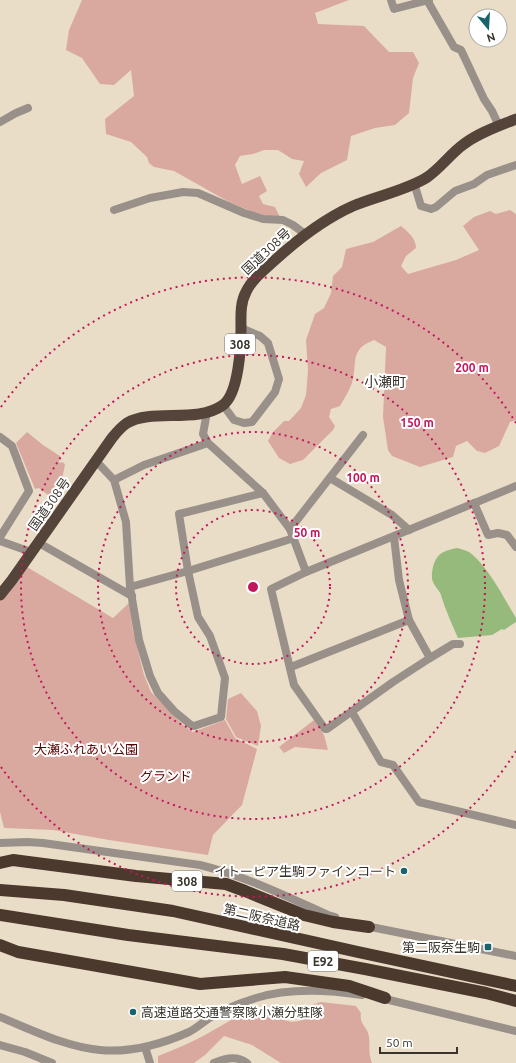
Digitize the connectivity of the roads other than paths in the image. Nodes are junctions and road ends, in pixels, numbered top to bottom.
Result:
1 (391, 0) edge
2 (428, 0) edge
3 (28, 108) dead end
4 (516, 119) edge
5 (0, 122) edge
6 (499, 126) junction
7 (516, 165) edge
8 (414, 183) junction
9 (114, 210) dead end
10 (305, 234) junction
11 (241, 328) junction
12 (223, 405) junction
13 (207, 412) junction
14 (363, 435) dead end
15 (0, 437) edge
16 (208, 443) junction
17 (96, 461) junction
18 (330, 478) junction
19 (114, 480) junction
20 (516, 486) edge
21 (263, 493) junction
22 (474, 503) junction
23 (290, 529) junction
24 (409, 530) junction
25 (0, 537) edge
26 (394, 537) junction
27 (294, 538) junction
28 (0, 541) edge
29 (39, 542) junction
30 (516, 547) edge
31 (31, 552) junction
32 (188, 571) junction
33 (306, 572) junction
34 (130, 587) junction
35 (0, 595) edge
36 (132, 596) junction
37 (409, 620) junction
38 (460, 644) dead end
39 (430, 658) junction
40 (290, 667) junction
41 (352, 712) junction
42 (516, 825) edge
43 (0, 843) edge
44 (0, 863) edge
45 (0, 890) edge
46 (0, 915) edge
47 (369, 927) junction
48 (0, 945) edge
49 (516, 956) edge
50 (516, 986) edge
51 (385, 998) junction
52 (516, 1000) edge
53 (0, 1017) edge
54 (516, 1031) edge
55 (0, 1045) edge
56 (145, 1047) junction
57 (150, 1062) edge
58 (52, 1063) edge
59 (214, 1063) edge
60 (247, 1063) edge

1 - 2 street
2 - 6 street
3 - 5 street
4 - 6 highway, 国道308号 / 308
6 - 8 highway, 国道308号 / 308
7 - 8 street
8 - 10 highway, 国道308号 / 308
9 - 10 street
10 - 11 highway, 国道308号 / 308
11 - 12 highway, 国道308号 / 308
11 - 12 street
12 - 13 highway, 国道308号
13 - 16 street
13 - 17 highway, 国道308号
14 - 18 street
15 - 25 street
16 - 19 street
16 - 21 street
17 - 19 street
17 - 29 highway, 国道308号
18 - 23 street
18 - 24 street
19 - 34 street
20 - 22 street
21 - 23 street
21 - 32 street
22 - 24 street
22 - 30 street
23 - 27 street
24 - 26 street
26 - 33 street
26 - 37 street
27 - 32 street
27 - 33 street
28 - 31 street
29 - 31 highway, 国道308号
29 - 36 street
31 - 35 highway, 国道308号
32 - 34 street
32 - 36 street
33 - 40 street
34 - 36 street
37 - 39 street
37 - 40 street
38 - 39 street
39 - 41 street
40 - 41 street
41 - 42 street
43 - 47 street
44 - 47 highway, 308
45 - 50 highway, 第二阪奈道路 / E92
46 - 52 highway, E92
47 - 49 street
48 - 51 highway
51 - 54 street
51 - 56 street
53 - 56 street
55 - 58 street
56 - 57 street
59 - 60 street

